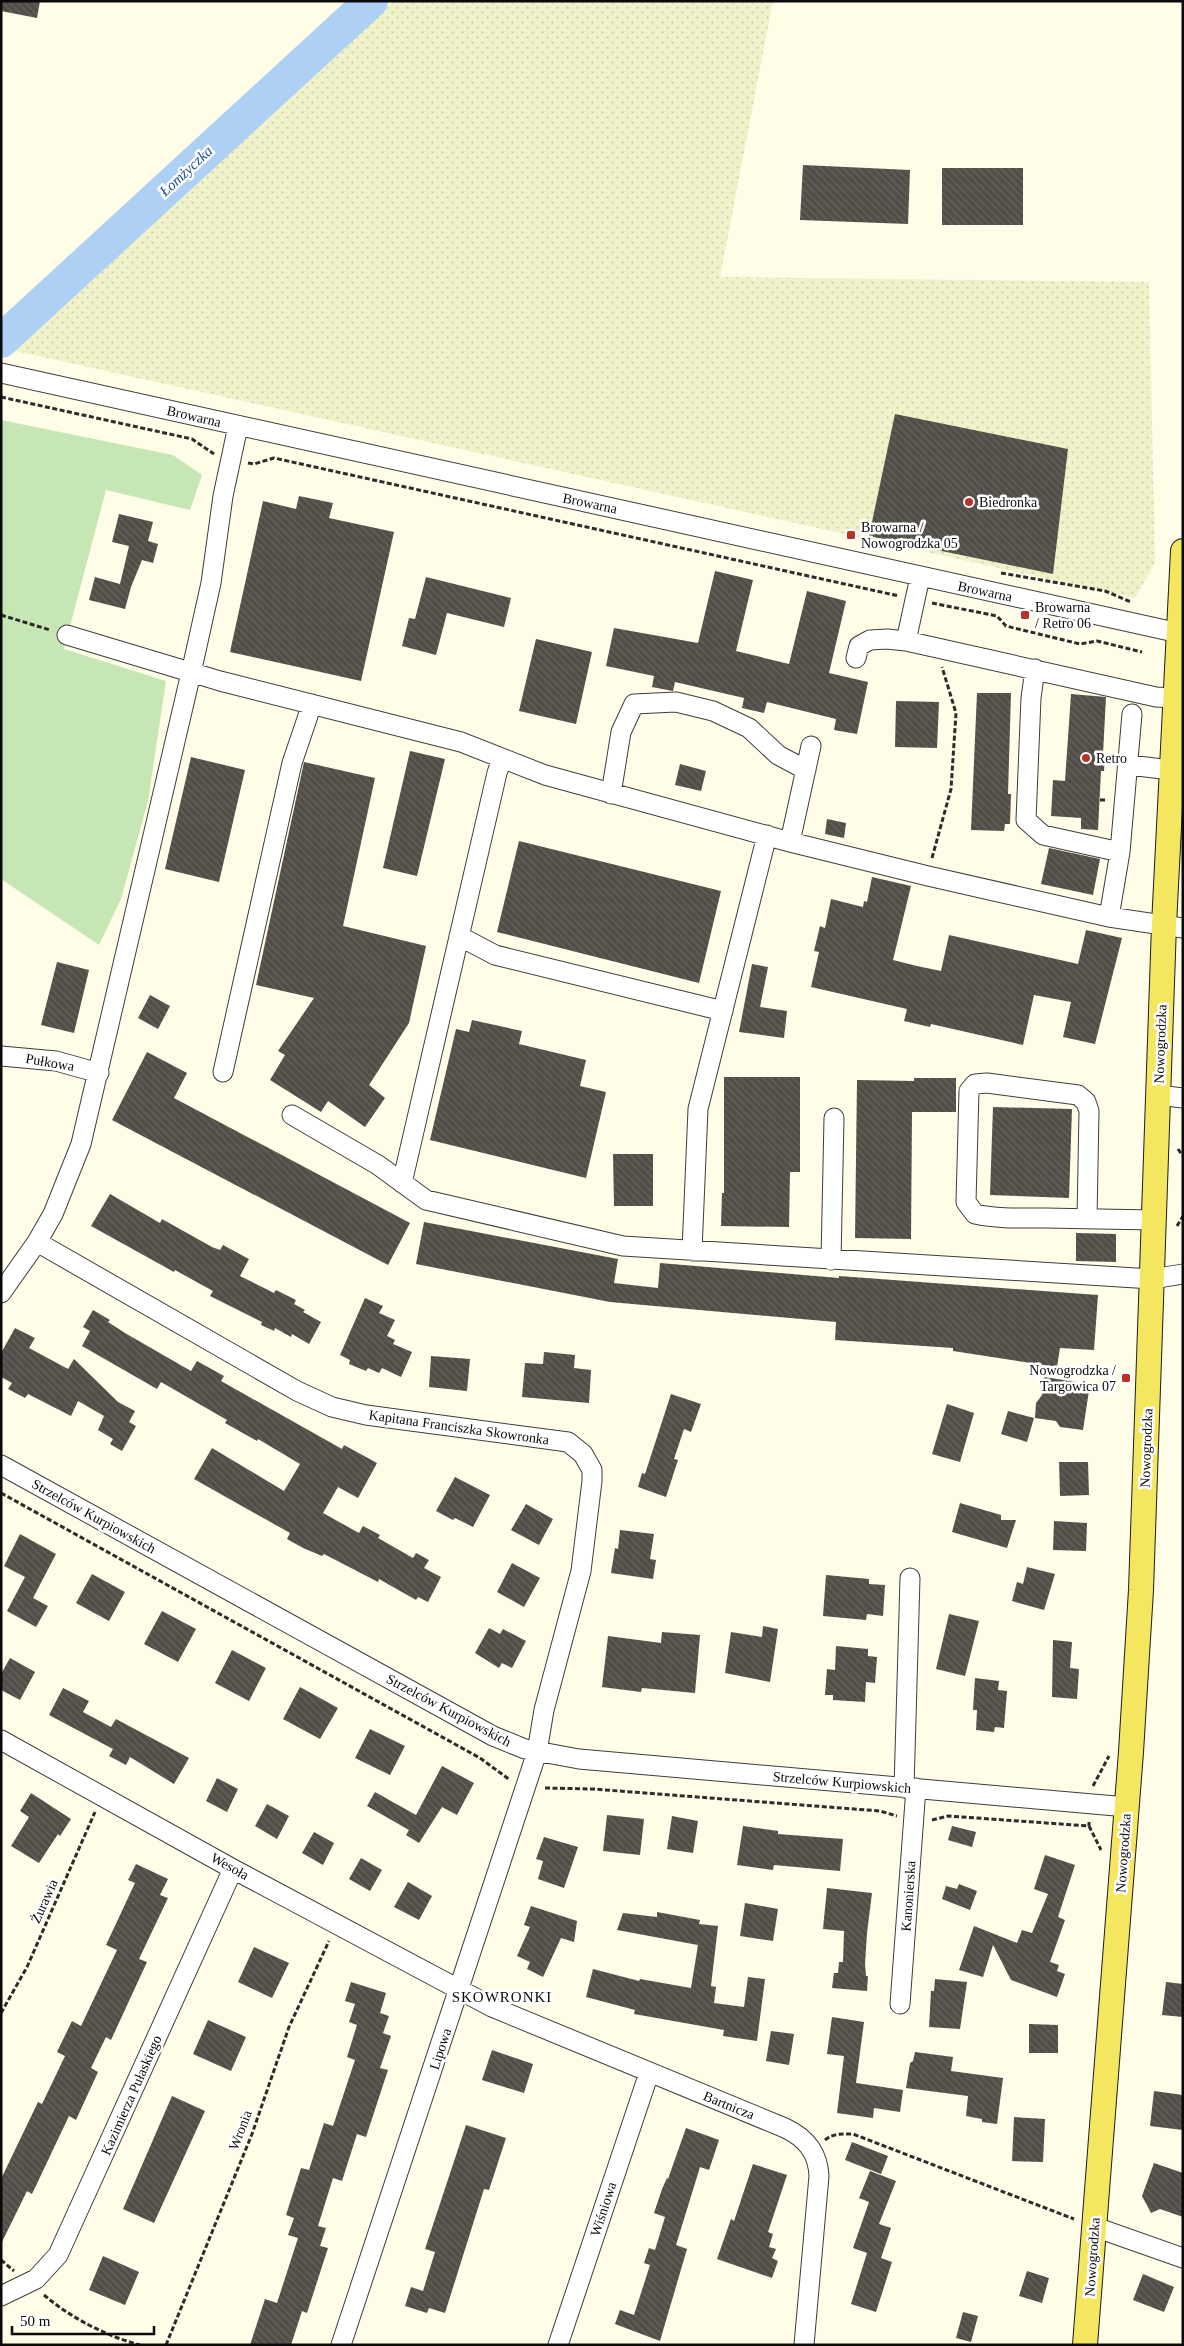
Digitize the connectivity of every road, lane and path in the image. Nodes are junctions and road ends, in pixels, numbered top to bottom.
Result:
1 (6, 374) edge
2 (1, 397) edge
3 (238, 426) junction
4 (231, 461) junction
5 (1183, 551) edge
6 (920, 577) junction
7 (915, 599) junction
8 (1, 615) edge
9 (1179, 633) junction
10 (67, 635) joint
11 (906, 641) junction
12 (946, 649) junction
13 (1142, 652) dead end
14 (856, 658) dead end
15 (1035, 670) junction
16 (191, 673) junction
17 (1175, 698) junction
18 (312, 704) junction
19 (1132, 714) dead end
20 (812, 746) dead end
21 (502, 759) junction
22 (1128, 765) junction
23 (806, 770) junction
24 (1171, 770) junction
25 (610, 794) junction
26 (768, 835) junction
27 (790, 842) junction
28 (1120, 852) junction
29 (928, 876) junction
30 (1109, 917) junction
31 (1173, 927) edge
32 (459, 936) junction
33 (723, 1010) junction
34 (1, 1056) edge
35 (223, 1072) dead end
36 (99, 1073) junction
37 (1158, 1095) junction
38 (1183, 1098) edge
39 (292, 1115) dead end
40 (834, 1118) dead end
41 (1178, 1149) dead end
42 (1183, 1156) edge
43 (402, 1183) junction
44 (1183, 1216) edge
45 (1087, 1219) junction
46 (1154, 1220) junction
47 (1177, 1226) dead end
48 (38, 1242) junction
49 (692, 1251) junction
50 (831, 1260) junction
51 (1183, 1274) edge
52 (1152, 1279) junction
53 (1, 1292) edge
54 (1, 1465) edge
55 (1, 1494) edge
56 (910, 1578) dead end
57 (1, 1740) edge
58 (1112, 1750) dead end
59 (537, 1752) junction
60 (526, 1786) junction
61 (910, 1788) junction
62 (103, 1795) junction
63 (1091, 1804) junction
64 (1127, 1807) junction
65 (914, 1819) junction
66 (233, 1869) junction
67 (336, 1924) junction
68 (460, 1990) junction
69 (900, 2004) dead end
70 (1, 2013) edge
71 (649, 2073) junction
72 (813, 2150) junction
73 (1095, 2227) junction
74 (1183, 2258) edge
75 (30, 2283) junction
76 (1, 2296) edge
77 (140, 2345) edge
78 (166, 2345) edge
79 (341, 2345) edge
80 (558, 2345) edge
81 (804, 2345) edge
82 (1085, 2345) edge

1 - 3 street, Browarna
2 - 4 path
3 - 4 street
3 - 6 street, Browarna
4 - 7 path
4 - 16 street
5 - 9 main road, Nowogrodzka
6 - 7 street
6 - 9 street, Browarna
7 - 11 street
7 - 13 path
8 - 10 path
9 - 17 main road, Nowogrodzka
10 - 16 street
11 - 12 street
11 - 14 street
12 - 15 street
12 - 29 path
15 - 17 street
15 - 28 street
16 - 18 street
16 - 36 street
17 - 24 main road, Nowogrodzka
18 - 21 street
18 - 35 street
19 - 22 street
20 - 23 street
21 - 25 street
21 - 32 street
22 - 24 street
22 - 28 street
23 - 25 street
23 - 27 street
24 - 31 main road, Nowogrodzka
25 - 26 street
26 - 27 street
26 - 33 street
27 - 29 street
28 - 30 street
29 - 30 street
30 - 31 street
31 - 37 main road, Nowogrodzka
32 - 33 street
32 - 43 street
33 - 49 street
34 - 36 street, Pułkowa
36 - 48 street
37 - 38 street
37 - 46 main road, Nowogrodzka
39 - 43 street
40 - 50 street
41 - 42 path
43 - 49 street
44 - 47 path
45 - 45 street
45 - 46 street
46 - 52 main road, Nowogrodzka
48 - 53 street
48 - 59 street, Kapitana Franciszka Skowronka
49 - 50 street
50 - 52 street
51 - 52 street
52 - 64 main road, Nowogrodzka
54 - 59 street, Strzelców Kurpiowskich
55 - 60 path
56 - 61 street, Kanonierska
57 - 62 street, Wesoła
58 - 63 path
59 - 60 street, Lipowa
59 - 61 street, Strzelców Kurpiowskich
60 - 65 path
60 - 68 street, Lipowa
61 - 63 street, Strzelców Kurpiowskich
61 - 65 street, Kanonierska
62 - 66 street, Wesoła
62 - 70 path, Żurawia
63 - 64 street, Strzelców Kurpiowskich
63 - 65 path
64 - 73 main road, Nowogrodzka
65 - 69 street, Kanonierska
66 - 67 street, Wesoła
66 - 75 street, Kazimierza Pułaskiego
67 - 68 street, Wesoła
67 - 78 path, Wronia
68 - 71 street, Bartnicza
68 - 79 street, Lipowa
71 - 72 street, Bartnicza
71 - 80 street, Wiśniowa
72 - 73 path
72 - 81 street
73 - 74 street
73 - 82 main road, Nowogrodzka
75 - 76 street, Kazimierza Pułaskiego
75 - 77 path

